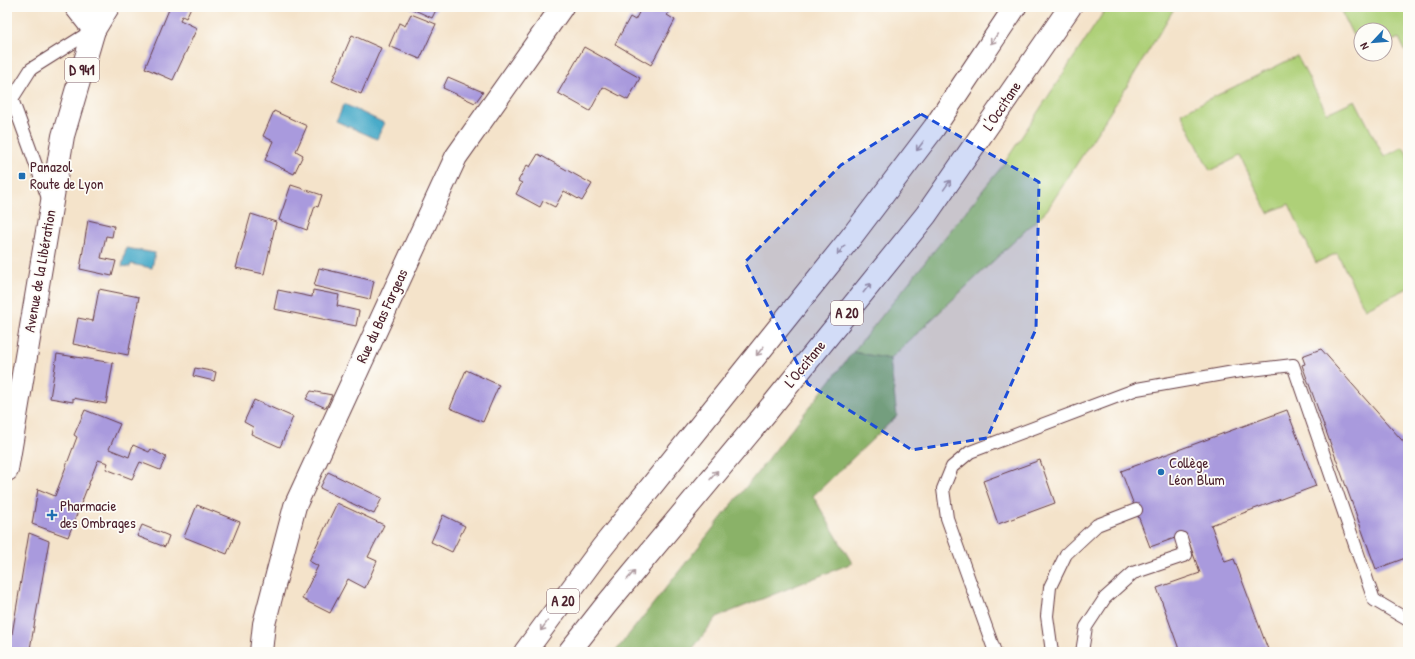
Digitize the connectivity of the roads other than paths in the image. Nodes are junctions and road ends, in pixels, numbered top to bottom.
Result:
1 (76, 7) edge
2 (108, 7) edge
3 (562, 7) edge
4 (1016, 7) edge
5 (1070, 7) edge
6 (94, 30) junction
7 (51, 207) junction
8 (7, 470) edge
9 (1136, 510) dead end
10 (1181, 538) dead end
11 (1408, 620) edge
12 (261, 652) edge
13 (525, 652) edge
14 (569, 652) edge
15 (995, 652) edge
16 (1052, 652) edge
17 (1082, 652) edge

1 - 6 main road
2 - 6 main road, Avenue de la Libération / D 941
3 - 12 main road, Rue du Bas Fargeas
4 -> 13 main road, A 20
14 -> 5 main road, L'Occitane / A 20
6 - 7 main road, Avenue de la Libération / D 941
6 - 7 lane
7 - 8 main road, Avenue de la Libération / D 941
9 - 16 lane
10 - 17 lane
11 - 15 lane

